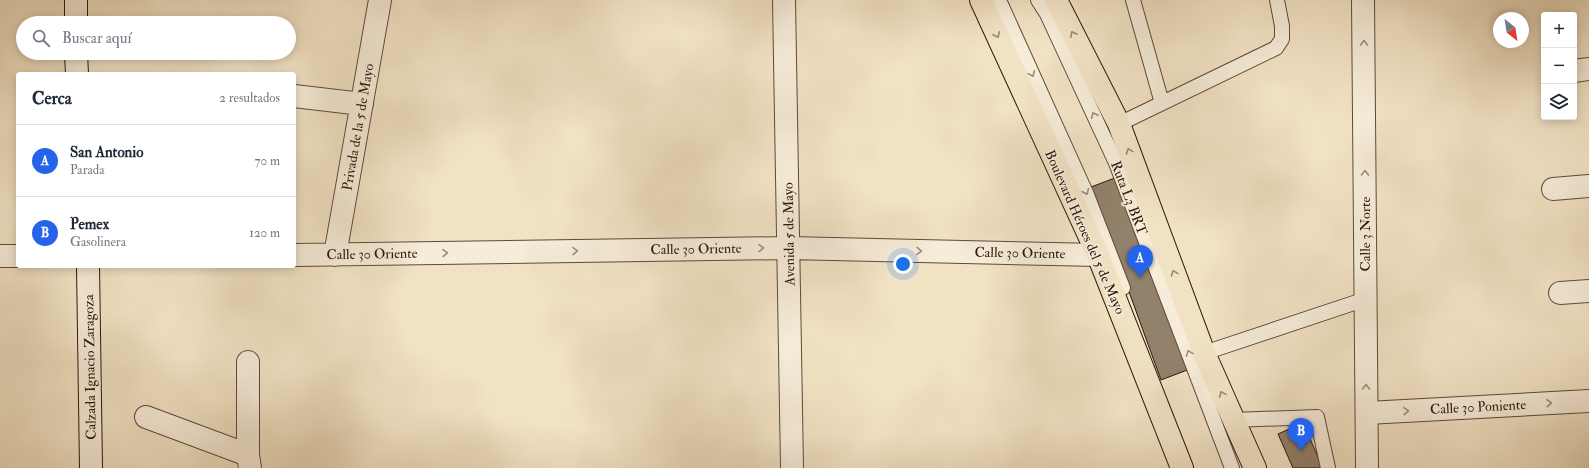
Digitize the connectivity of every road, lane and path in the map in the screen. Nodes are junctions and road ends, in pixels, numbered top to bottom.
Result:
1 (76, 0) edge
2 (380, 0) edge
3 (784, 0) edge
4 (981, 0) edge
5 (999, 0) edge
6 (1038, 0) edge
7 (1056, 0) edge
8 (1133, 0) edge
9 (1277, 0) edge
10 (1363, 0) edge
11 (76, 16) edge
12 (1589, 69) edge
13 (1577, 71) edge
14 (296, 96) edge
15 (1162, 103) junction
16 (362, 104) junction
17 (1119, 124) junction
18 (1589, 186) edge
19 (1553, 189) dead end
20 (789, 248) junction
21 (296, 255) edge
22 (335, 255) junction
23 (1098, 255) junction
24 (0, 256) edge
25 (16, 256) edge
26 (88, 268) edge
27 (1589, 291) edge
28 (1560, 292) dead end
29 (1366, 299) junction
30 (1204, 353) junction
31 (248, 362) dead end
32 (1589, 401) edge
33 (1367, 412) junction
34 (146, 417) dead end
35 (1233, 420) junction
36 (249, 462) edge
37 (91, 468) edge
38 (792, 468) edge
39 (1182, 468) edge
40 (1191, 468) edge
41 (1232, 468) edge
42 (1255, 468) edge
43 (1328, 468) edge
44 (1367, 468) edge

1 - 11 street
2 - 16 street, Privada de la 5 de Mayo
3 - 20 street, Avenida 5 de Mayo
4 -> 23 main road, Boulevard Héroes del 5 de Mayo
5 -> 40 lane
41 -> 6 lane, Ruta L3 BRT
17 -> 7 main road
8 - 15 lane
9 - 15 lane
29 -> 10 street, Calle 3 Norte
12 - 13 street
14 - 16 street
15 - 17 lane
16 - 22 street, Privada de la 5 de Mayo
30 -> 17 main road
18 - 19 street
22 -> 20 street, Calle 30 Oriente
20 -> 23 street, Calle 30 Oriente
20 - 38 street, Avenida 5 de Mayo
21 - 22 street, Calle 30 Oriente
23 - 39 main road, Boulevard Héroes del 5 de Mayo
24 - 25 street
26 - 37 street, Calzada Ignacio Zaragoza
27 - 28 street
29 - 30 lane
33 -> 29 street, Calle 3 Norte
35 -> 30 main road
31 - 36 street
33 -> 32 street, Calle 30 Poniente
33 - 44 street, Calle 3 Norte
34 - 36 street
35 - 42 main road
35 - 43 lane

